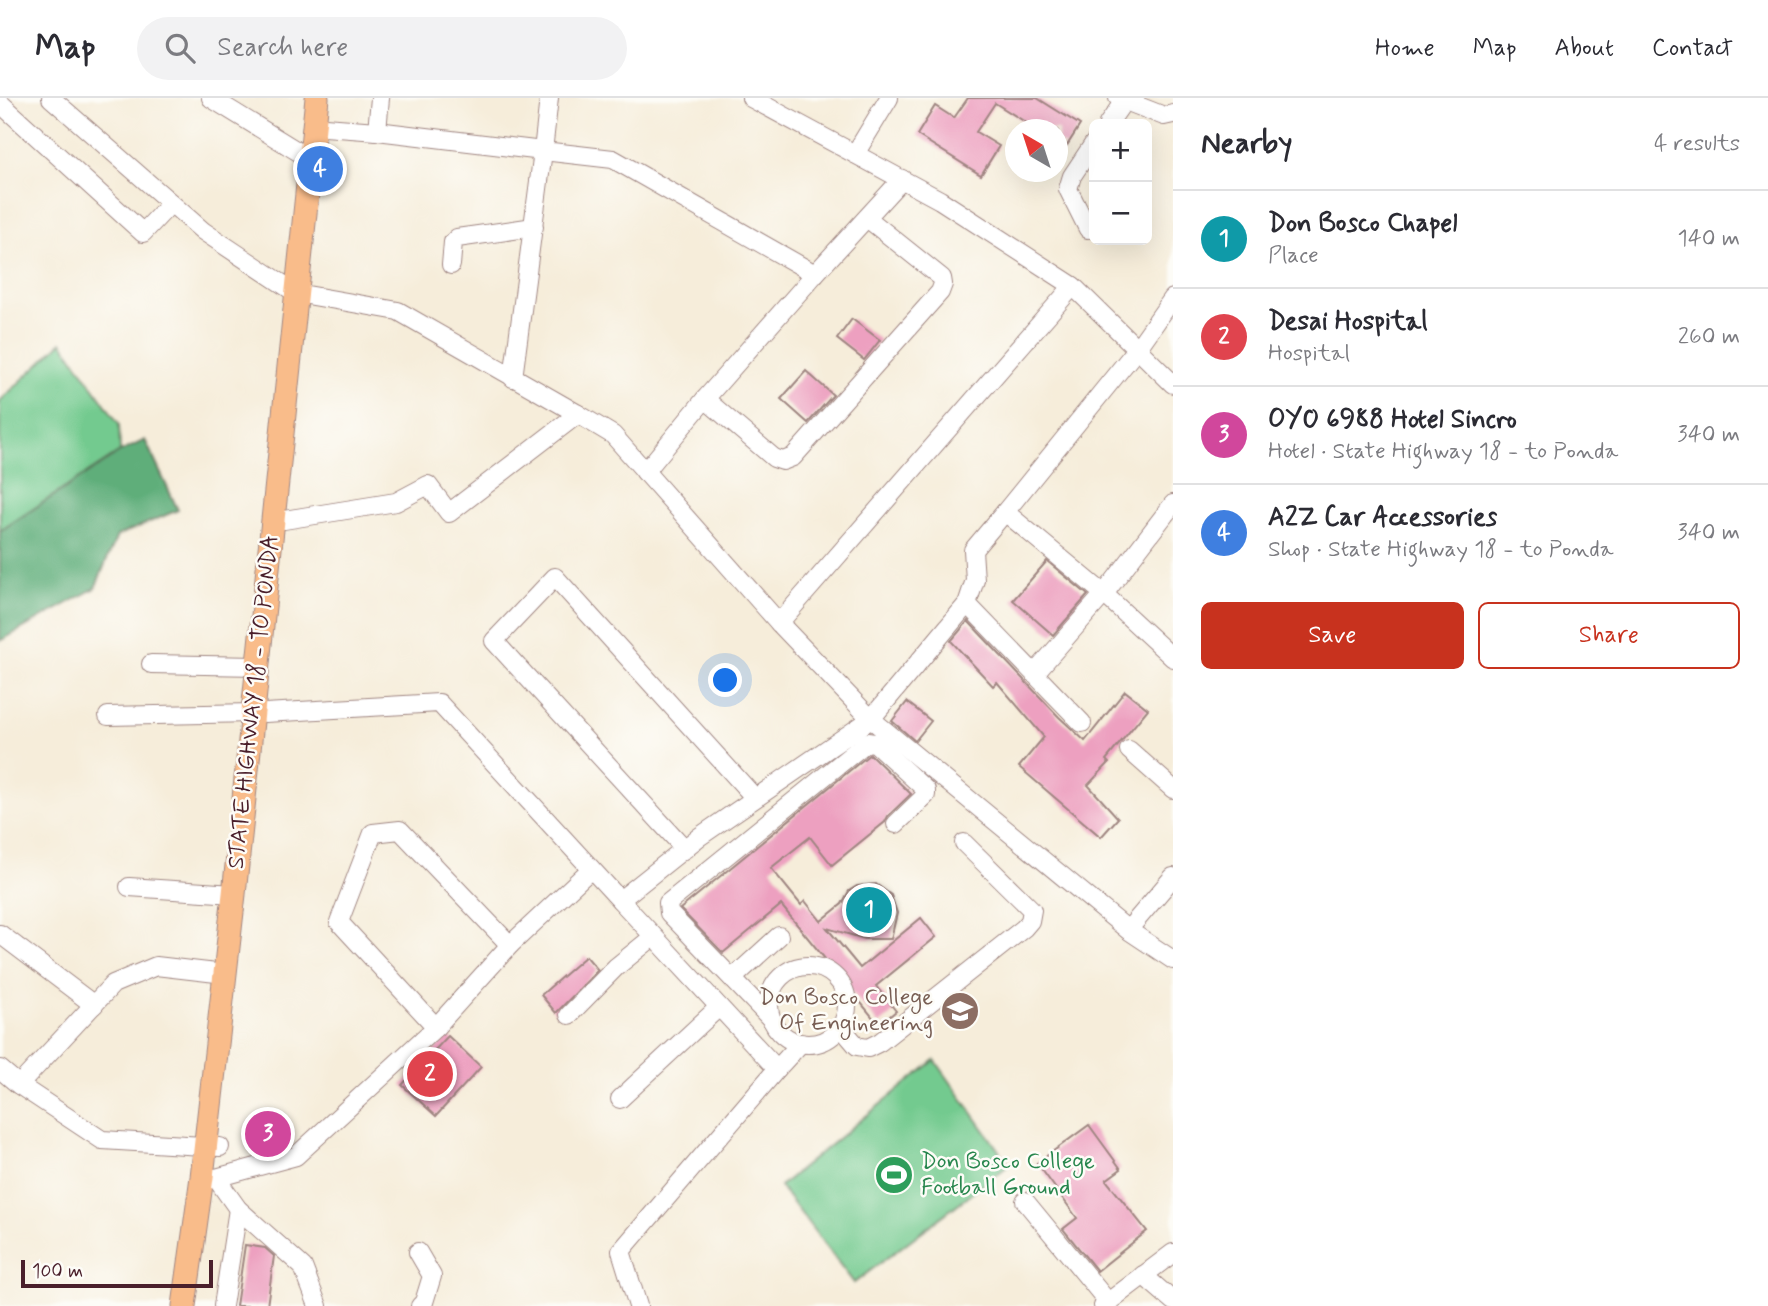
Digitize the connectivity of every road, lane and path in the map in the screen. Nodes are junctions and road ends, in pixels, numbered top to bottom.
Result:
1 (51, 98) edge
2 (211, 98) edge
3 (317, 98) edge
4 (328, 98) edge
5 (380, 98) edge
6 (549, 98) edge
7 (751, 98) edge
8 (889, 98) edge
9 (1121, 99) edge
10 (0, 103) edge
11 (1173, 114) edge
12 (1111, 119) edge
13 (325, 127) junction
14 (377, 131) junction
15 (1089, 150) edge
16 (543, 151) junction
17 (855, 154) junction
18 (310, 159) junction
19 (902, 179) junction
20 (171, 203) junction
21 (867, 218) junction
22 (534, 227) junction
23 (1088, 229) dead end
24 (451, 265) dead end
25 (815, 274) junction
26 (1073, 286) junction
27 (302, 294) junction
28 (1173, 298) edge
29 (1138, 349) junction
30 (513, 378) junction
31 (1173, 384) edge
32 (705, 399) junction
33 (578, 414) junction
34 (645, 472) junction
35 (1173, 504) edge
36 (1005, 512) junction
37 (284, 520) junction
38 (1104, 594) junction
39 (967, 604) junction
40 (779, 623) junction
41 (1173, 658) edge
42 (151, 664) dead end
43 (258, 666) junction
44 (1035, 673) junction
45 (259, 713) junction
46 (108, 716) dead end
47 (871, 719) junction
48 (1082, 723) dead end
49 (1129, 750) dead end
50 (1173, 789) edge
51 (755, 798) junction
52 (896, 824) dead end
53 (964, 843) dead end
54 (685, 849) junction
55 (591, 869) junction
56 (1173, 877) edge
57 (128, 887) dead end
58 (234, 894) junction
59 (620, 900) junction
60 (1129, 930) junction
61 (0, 934) edge
62 (779, 936) dead end
63 (653, 937) junction
64 (510, 945) junction
65 (1173, 960) edge
66 (225, 974) junction
67 (733, 978) junction
68 (94, 1005) junction
69 (719, 1007) junction
70 (569, 1015) dead end
71 (772, 1020) junction
72 (840, 1026) junction
73 (436, 1027) junction
74 (801, 1043) junction
75 (0, 1069) edge
76 (777, 1069) junction
77 (19, 1085) junction
78 (620, 1099) dead end
79 (212, 1146) junction
80 (209, 1178) junction
81 (1025, 1201) dead end
82 (238, 1209) junction
83 (418, 1252) dead end
84 (1173, 1253) edge
85 (1143, 1275) junction
86 (1173, 1301) edge
87 (1105, 1304) edge
88 (184, 1306) edge
89 (198, 1306) edge
90 (223, 1306) edge
91 (318, 1306) edge
92 (420, 1306) edge
93 (639, 1306) edge

1 - 20 street
2 - 18 street
3 - 18 main road, STATE HIGHWAY 18 - TO PONDA
4 - 13 main road, STATE HIGHWAY 18 - TO PONDA
5 - 14 street
6 - 16 street
7 - 17 street
8 - 17 street
9 - 11 street
9 - 12 street
10 - 20 street
13 - 14 street
13 - 27 main road, STATE HIGHWAY 18 - TO PONDA
14 - 16 street
15 - 23 street
16 - 22 street
16 - 25 street
17 - 19 street
18 - 27 main road, STATE HIGHWAY 18 - TO PONDA
19 - 21 street
19 - 26 street
20 - 27 street
21 - 25 street
21 - 32 street
22 - 24 street
22 - 30 street
25 - 32 street
26 - 29 street
26 - 40 street
27 - 30 street
27 - 37 main road, STATE HIGHWAY 18 - TO PONDA
27 - 43 main road, STATE HIGHWAY 18 - TO PONDA
28 - 29 street
29 - 31 street
29 - 36 street
30 - 33 street
32 - 34 street
33 - 34 street
33 - 37 street
34 - 40 street
35 - 38 street
36 - 38 street
36 - 39 street
37 - 45 main road, STATE HIGHWAY 18 - TO PONDA
38 - 41 street
38 - 44 street
39 - 44 street
39 - 47 street
40 - 47 street
42 - 43 street
43 - 45 main road, STATE HIGHWAY 18 - TO PONDA
44 - 48 street
45 - 46 street
45 - 55 street
45 - 58 main road, STATE HIGHWAY 18 - TO PONDA
45 - 79 main road, STATE HIGHWAY 18 - TO PONDA
47 - 51 street
47 - 60 street
49 - 50 street
51 - 54 street
51 - 54 street
52 - 67 street
53 - 72 street
54 - 59 street
55 - 59 street
55 - 64 street
56 - 60 street
57 - 58 street
58 - 66 main road, STATE HIGHWAY 18 - TO PONDA
59 - 63 street
60 - 65 street
61 - 68 street
62 - 67 street
63 - 69 street
63 - 70 street
64 - 73 street
64 - 73 street
66 - 68 street
66 - 79 main road, STATE HIGHWAY 18 - TO PONDA
67 - 71 street
68 - 77 street
69 - 76 street
69 - 78 street
71 - 72 street
71 - 74 street
72 - 74 street
73 - 80 street
74 - 76 street
75 - 77 street
76 - 93 street
77 - 79 street
79 - 80 main road, STATE HIGHWAY 18 - TO PONDA
80 - 82 street
80 - 88 main road, STATE HIGHWAY 18 - TO PONDA
80 - 89 main road, STATE HIGHWAY 18 - TO PONDA
81 - 87 street
82 - 90 street
82 - 91 street
83 - 92 street
84 - 85 street
85 - 86 street
85 - 87 street

